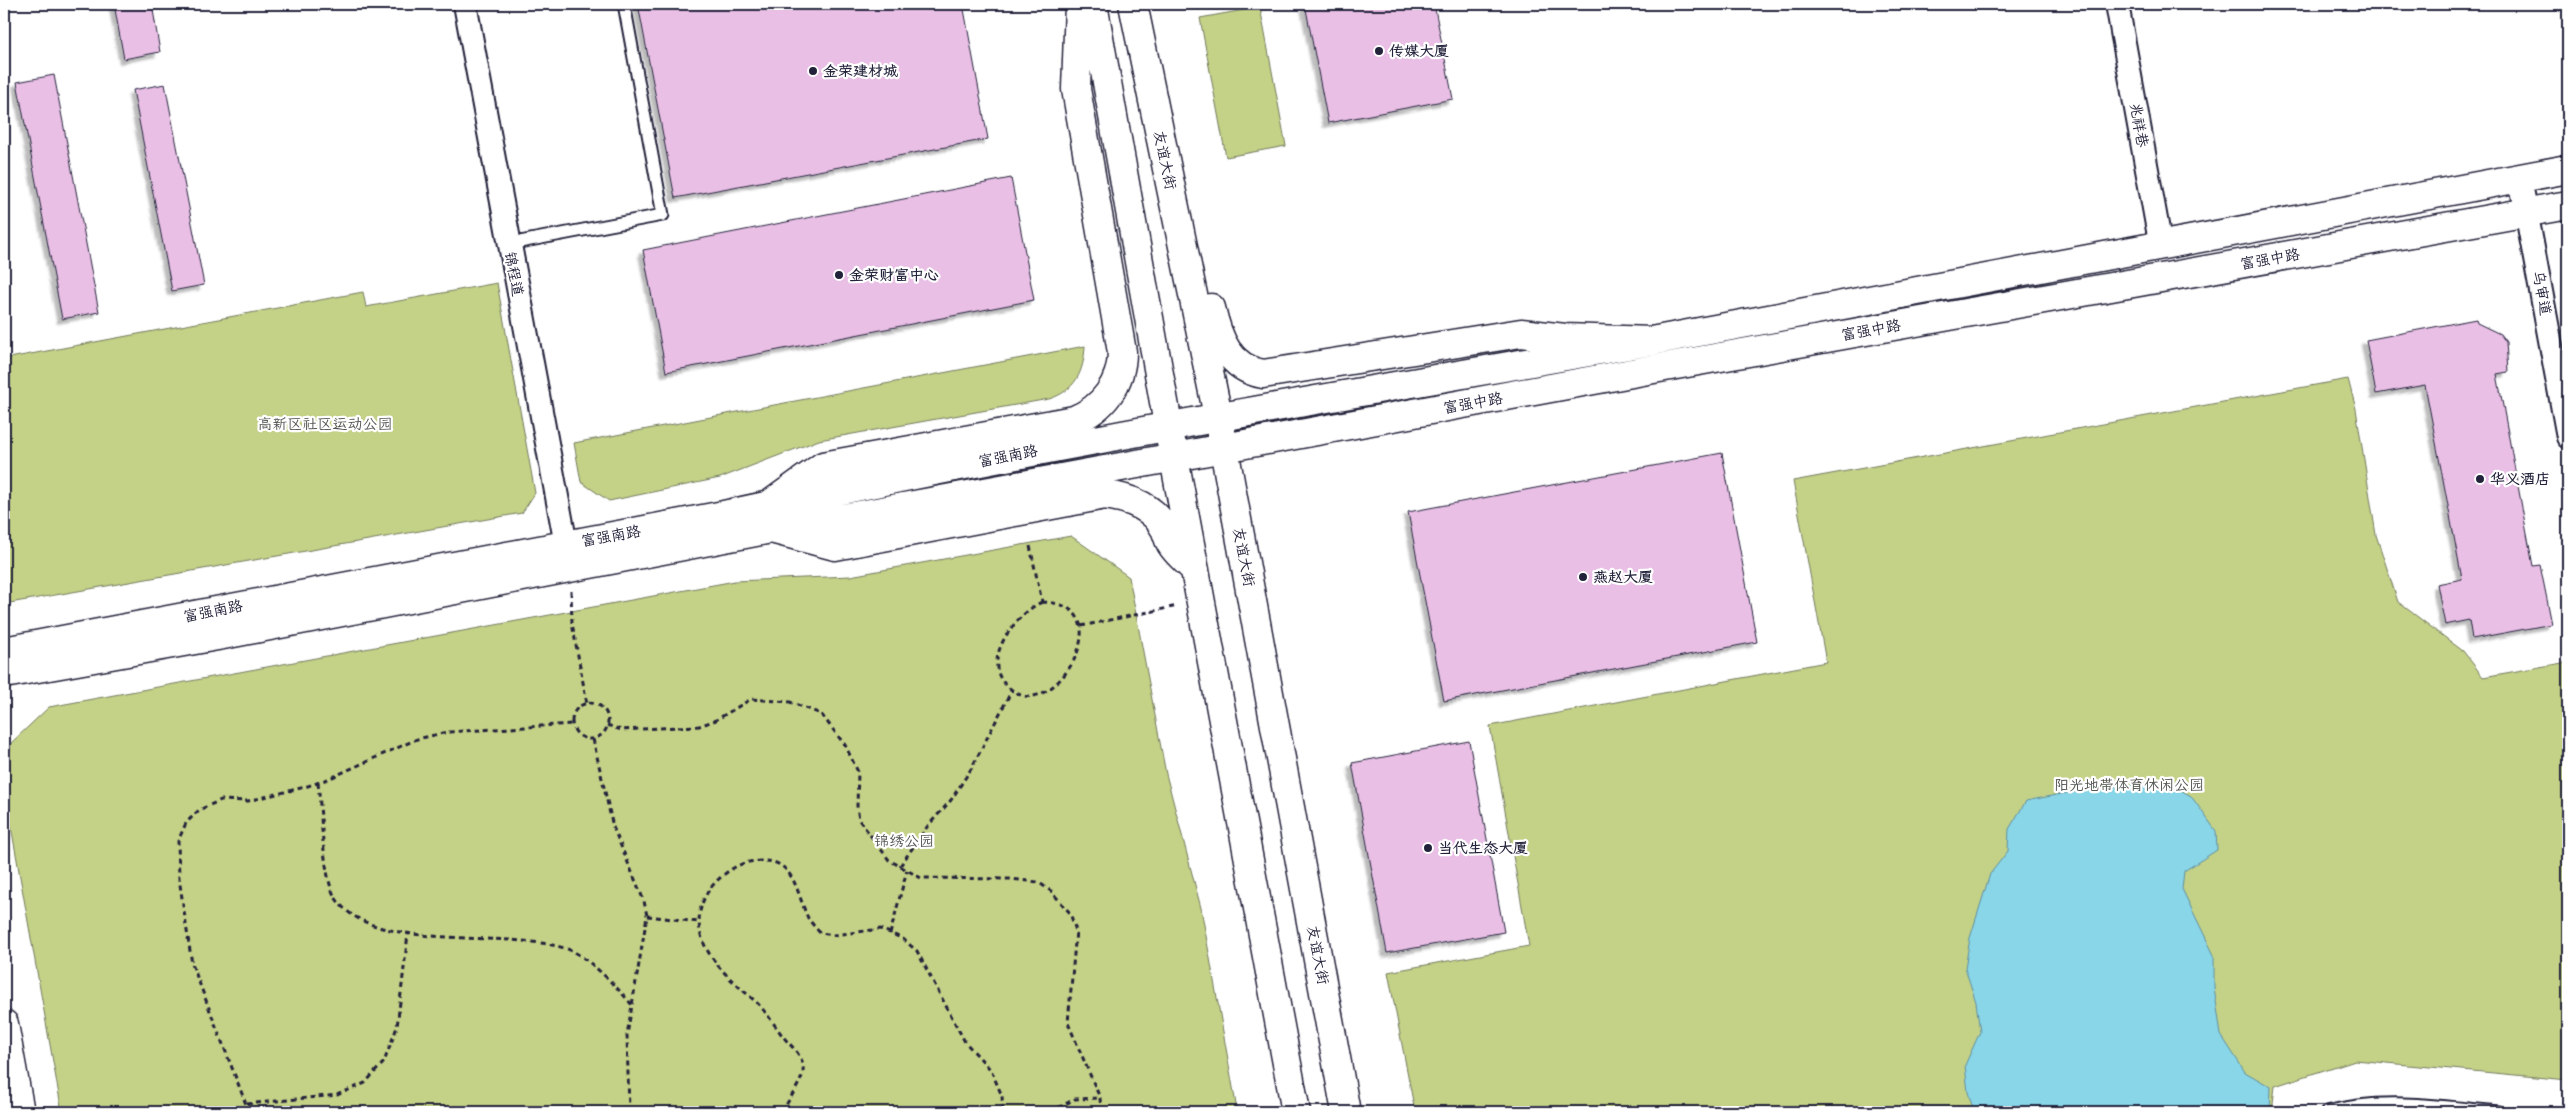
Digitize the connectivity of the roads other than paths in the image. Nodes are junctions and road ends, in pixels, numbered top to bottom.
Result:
1 (465, 4) edge
2 (624, 4) edge
3 (1079, 4) edge
4 (1093, 4) edge
5 (1133, 4) edge
6 (1140, 4) edge
7 (2117, 4) edge
8 (2568, 169) edge
9 (2520, 178) junction
10 (2568, 205) edge
11 (2527, 213) junction
12 (508, 244) junction
13 (2161, 247) junction
14 (1652, 340) junction
15 (1218, 416) junction
16 (1168, 425) junction
17 (2568, 437) edge
18 (1224, 449) junction
19 (1174, 458) junction
20 (770, 517) junction
21 (568, 556) junction
22 (1195, 570) junction
23 (4, 651) edge
24 (4, 674) edge
25 (4, 1024) edge
26 (20, 1112) edge
27 (1296, 1112) edge
28 (1346, 1112) edge
29 (2327, 1112) edge
30 (2499, 1112) edge

1 - 12 street, 锦程道
2 - 12 lane
3 - 20 main road
4 - 16 main road
5 - 15 main road, 友谊大街
6 - 14 main road
7 - 13 street, 兆祥巷
8 - 9 main road, 富强中路
9 - 11 street, 乌审道
9 - 13 main road, 富强中路
10 - 11 main road, 富强中路
11 - 17 street, 乌审道
11 - 18 main road, 富强中路
12 - 21 street, 锦程道
13 - 14 main road, 富强中路
14 - 15 main road, 富强中路
15 - 16 main road, 富强南路
15 - 18 main road, 友谊大街
16 - 19 main road
16 - 20 main road, 富强南路
18 - 19 main road, 富强中路
18 - 28 main road, 友谊大街
19 - 20 main road, 富强南路
19 - 22 main road
20 - 21 main road, 富强南路
20 - 22 main road
21 - 23 main road, 富强南路
21 - 24 main road, 富强南路
22 - 27 main road
25 - 26 main road
29 - 30 lane

